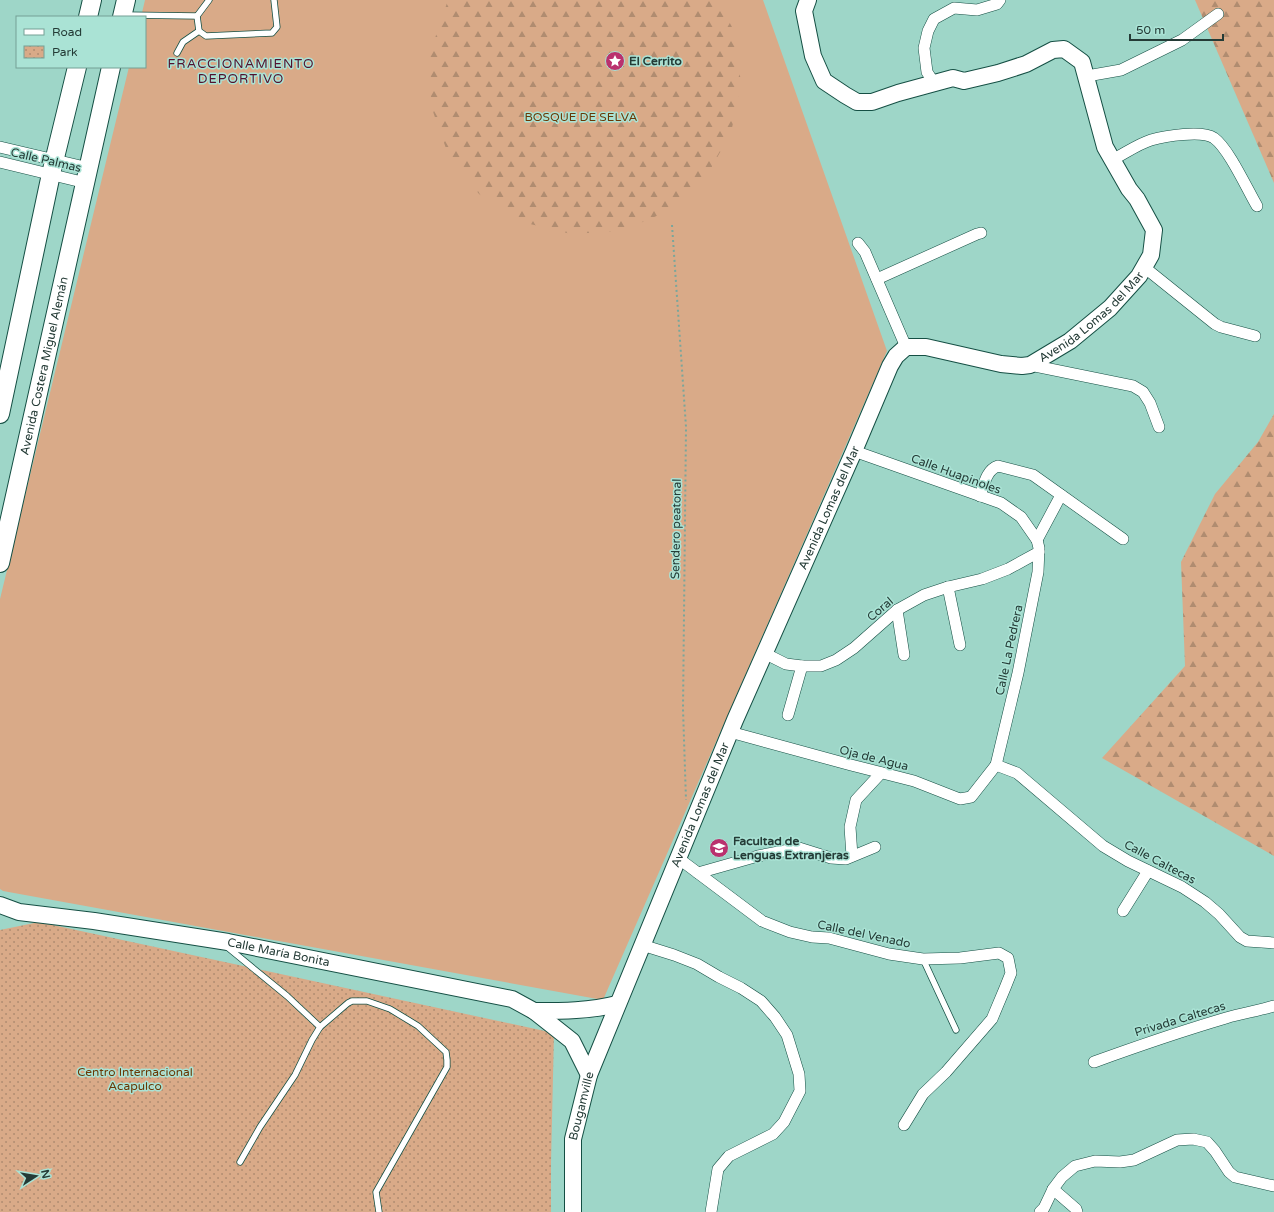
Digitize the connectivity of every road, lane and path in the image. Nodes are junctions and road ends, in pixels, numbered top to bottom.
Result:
1 (92, 0) edge
2 (208, 0) edge
3 (274, 0) edge
4 (808, 0) edge
5 (1000, 0) edge
6 (124, 11) edge
7 (1218, 14) dead end
8 (88, 16) edge
9 (197, 16) junction
10 (200, 31) junction
11 (177, 53) dead end
12 (77, 68) edge
13 (111, 68) edge
14 (1087, 76) junction
15 (934, 83) junction
16 (0, 147) edge
17 (1112, 160) junction
18 (0, 162) edge
19 (53, 167) junction
20 (87, 176) junction
21 (1257, 206) dead end
22 (672, 226) dead end
23 (982, 233) dead end
24 (858, 243) dead end
25 (1144, 267) junction
26 (877, 280) junction
27 (1255, 336) dead end
28 (906, 347) junction
29 (1030, 365) junction
30 (0, 414) edge
31 (1159, 427) dead end
32 (854, 451) junction
33 (1061, 495) junction
34 (980, 496) junction
35 (1123, 539) dead end
36 (1037, 540) junction
37 (1039, 552) junction
38 (0, 563) edge
39 (948, 587) junction
40 (897, 610) junction
41 (960, 645) dead end
42 (764, 654) junction
43 (904, 655) dead end
44 (802, 666) junction
45 (788, 715) dead end
46 (730, 732) junction
47 (996, 765) junction
48 (881, 773) junction
49 (687, 803) dead end
50 (875, 847) dead end
51 (852, 856) junction
52 (678, 858) junction
53 (1148, 871) junction
54 (698, 873) junction
55 (0, 905) edge
56 (1124, 911) dead end
57 (19, 912) junction
58 (0, 916) edge
59 (220, 941) junction
60 (1274, 943) edge
61 (642, 945) junction
62 (922, 959) junction
63 (617, 1004) junction
64 (1274, 1006) edge
65 (534, 1012) junction
66 (320, 1027) junction
67 (956, 1030) dead end
68 (1094, 1062) dead end
69 (589, 1075) junction
70 (904, 1125) dead end
71 (240, 1162) dead end
72 (1274, 1186) edge
73 (1053, 1189) junction
74 (379, 1212) edge
75 (573, 1212) edge
76 (711, 1212) edge
77 (1040, 1212) edge
78 (1077, 1212) edge

1 - 8 main road
2 - 9 lane
3 - 10 lane
4 - 15 main road, Avenida Lomas del Mar
5 - 15 street
6 - 9 lane
7 - 14 street
9 - 10 lane
10 - 11 lane
12 - 19 main road
13 - 20 main road, Avenida Costera Miguel Alemán
14 - 15 main road, Avenida Lomas del Mar
14 - 17 main road, Avenida Lomas del Mar
16 - 19 street, Calle Palmas
17 - 21 street
17 - 25 main road, Avenida Lomas del Mar
18 - 19 street, Calle Palmas
19 - 20 street, Calle Palmas
19 - 30 main road
20 - 38 main road, Avenida Costera Miguel Alemán
22 - 49 path, Sendero peatonal
23 - 26 street
24 - 26 street
25 - 27 street
25 - 29 main road, Avenida Lomas del Mar
26 - 28 street
28 - 29 main road, Avenida Lomas del Mar
28 - 32 main road, Avenida Lomas del Mar
29 - 31 street
32 - 34 street, Calle Huapinoles
32 - 42 main road, Avenida Lomas del Mar
33 - 34 street
33 - 35 street
33 - 36 street
34 - 36 street, Calle Huapinoles
36 - 37 street, Calle La Pedrera
37 - 39 street, Coral
37 - 47 street, Calle La Pedrera
39 - 40 street, Coral
39 - 41 street
40 - 43 street
40 - 44 street, Coral
42 - 44 street, Coral
42 - 46 main road, Avenida Lomas del Mar
44 - 45 street
46 - 48 street, Oja de Agua
46 - 52 main road, Avenida Lomas del Mar
47 - 48 street, Oja de Agua
47 - 53 street, Calle Caltecas
48 - 51 street
50 - 51 street
51 - 54 street
52 - 54 street, Calle del Venado
52 - 61 main road, Avenida Lomas del Mar
53 - 56 street
53 - 60 street, Calle Caltecas
54 - 62 street, Calle del Venado
55 - 57 main road, Calle María Bonita
57 - 58 main road, Calle María Bonita
57 - 59 main road, Calle María Bonita
59 - 65 main road, Calle María Bonita
59 - 66 lane
61 - 63 main road, Avenida Lomas del Mar
61 - 76 street
62 - 67 lane
62 - 70 street, Calle del Venado
63 - 65 main road
63 - 69 main road, Bougamville
64 - 68 street, Privada Caltecas
65 - 69 main road, Calle María Bonita
66 - 71 lane
66 - 74 lane
69 - 75 main road, Bougamville
72 - 73 street
73 - 77 street
73 - 78 street

